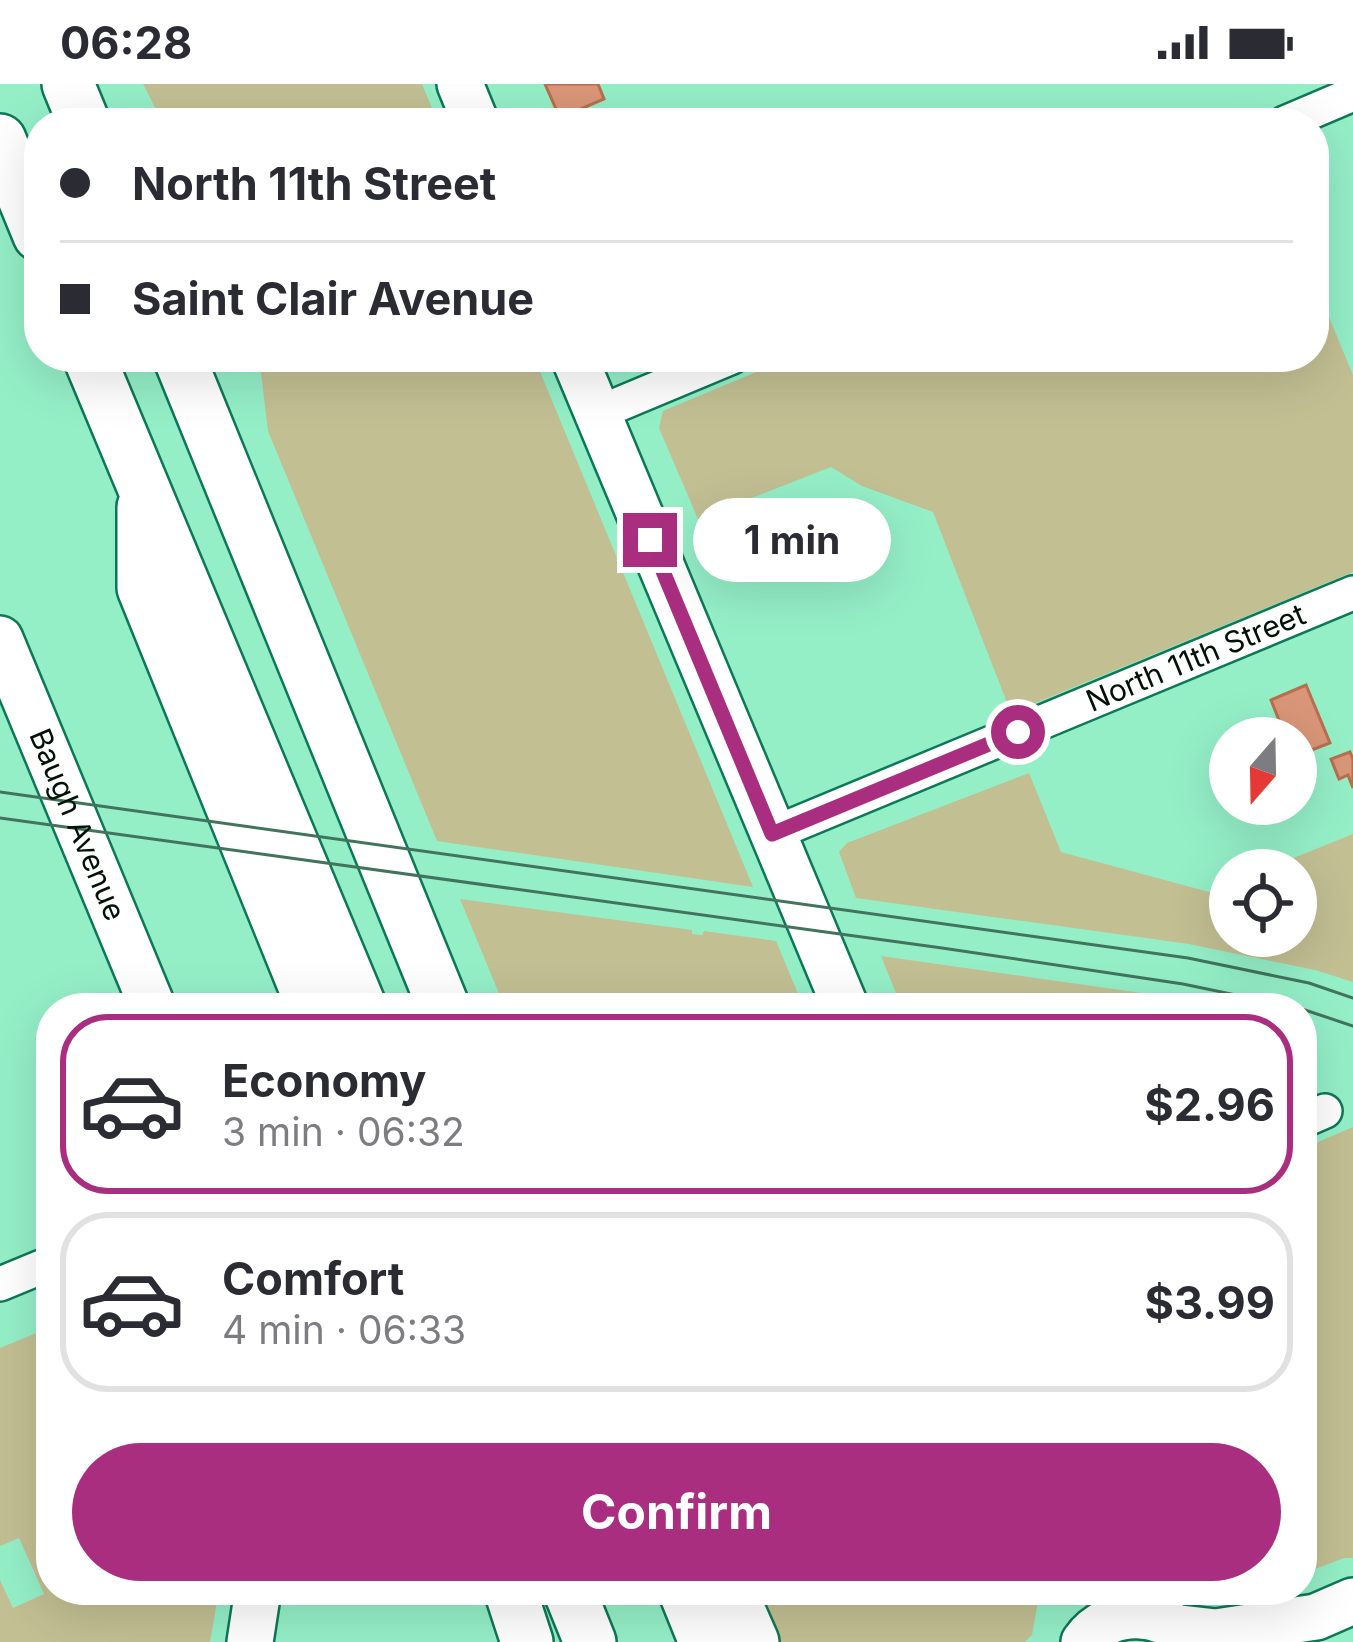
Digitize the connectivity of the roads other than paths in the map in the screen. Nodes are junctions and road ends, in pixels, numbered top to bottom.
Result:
1 (1353, 94) edge
2 (1320, 108) edge
3 (0, 140) edge
4 (24, 199) edge
5 (95, 372) edge
6 (185, 372) edge
7 (580, 372) edge
8 (696, 372) edge
9 (598, 413) junction
10 (143, 488) junction
11 (1353, 593) edge
12 (188, 594) junction
13 (0, 640) edge
14 (772, 834) junction
15 (147, 993) edge
16 (307, 993) edge
17 (328, 993) edge
18 (355, 993) edge
19 (438, 993) edge
20 (840, 993) edge
21 (36, 1269) edge
22 (0, 1284) edge
23 (256, 1605) edge
24 (516, 1605) edge
25 (575, 1605) edge
26 (607, 1605) edge
27 (690, 1605) edge
28 (737, 1605) edge
29 (1081, 1605) edge
30 (1160, 1619) edge
31 (1319, 1620) edge
32 (1086, 1639) edge
33 (250, 1642) edge
34 (527, 1642) edge
35 (590, 1642) edge
36 (621, 1642) edge
37 (705, 1642) edge
38 (753, 1642) edge

1 - 2 street
3 - 4 highway
5 - 10 highway
6 - 19 highway
7 - 9 main road
8 - 9 street
9 - 14 main road
10 - 12 highway
10 - 16 highway
11 - 14 street, North 11th Street
12 - 17 highway
12 - 18 highway
13 - 15 main road, Baugh Avenue
14 - 20 main road
21 - 22 street
23 - 33 main road
24 - 34 highway
25 - 35 highway
26 - 36 highway
27 - 37 highway
28 - 38 highway
29 - 32 main road
30 - 31 main road
30 - 32 main road

